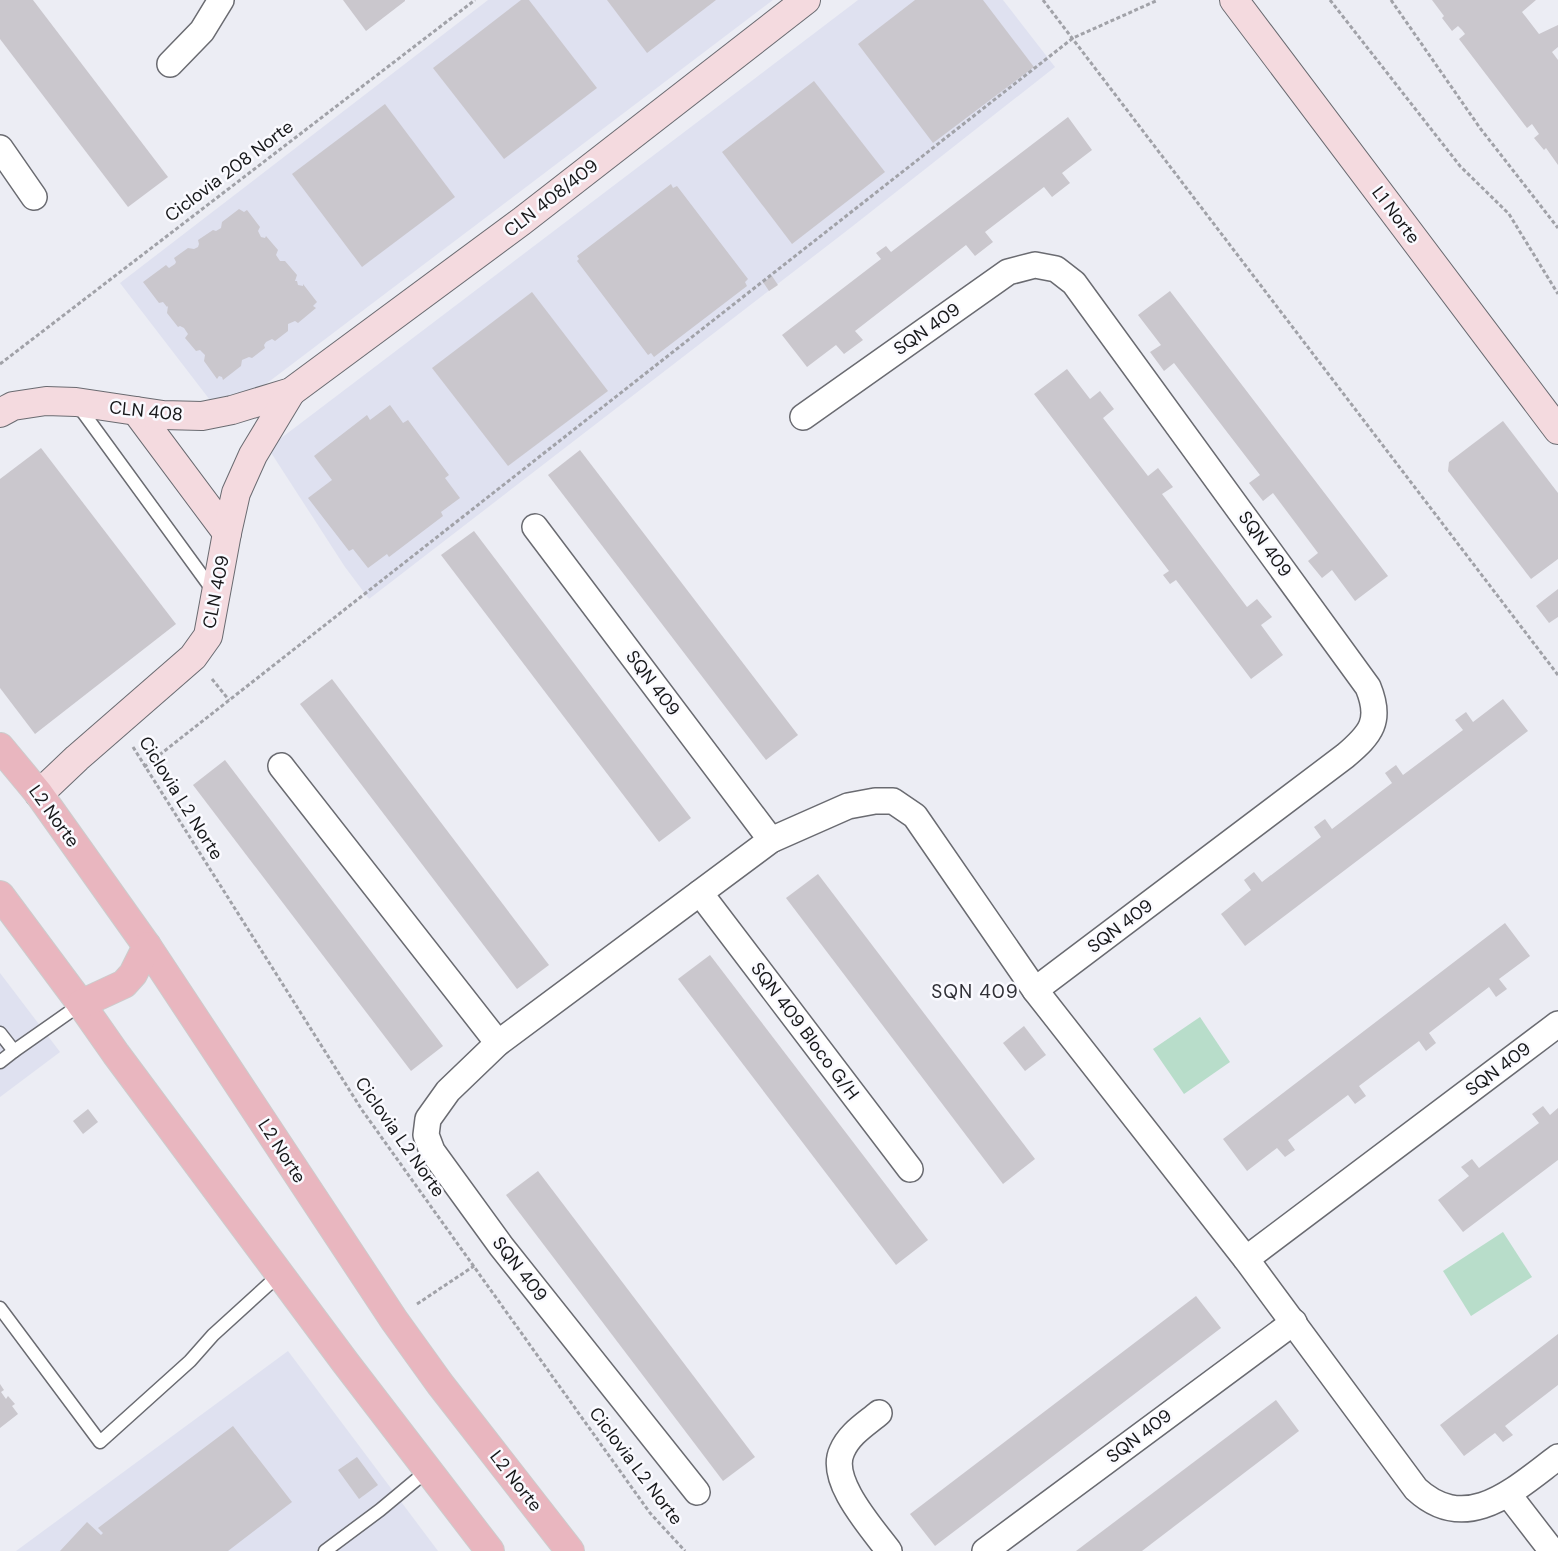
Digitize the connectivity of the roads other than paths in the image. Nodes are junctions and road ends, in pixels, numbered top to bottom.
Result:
1 (221, 0) edge
2 (806, 0) edge
3 (1234, 0) edge
4 (170, 64) dead end
5 (0, 148) edge
6 (34, 197) dead end
7 (291, 392) junction
8 (76, 402) junction
9 (136, 411) junction
10 (0, 413) edge
11 (803, 417) dead end
12 (1558, 430) edge
13 (535, 526) dead end
14 (227, 533) junction
15 (216, 594) junction
16 (0, 747) edge
17 (281, 766) dead end
18 (39, 794) junction
19 (771, 840) junction
20 (700, 894) junction
21 (0, 895) edge
22 (147, 946) junction
23 (1035, 990) junction
24 (81, 1004) junction
25 (1558, 1024) edge
26 (0, 1032) edge
27 (498, 1042) junction
28 (14, 1051) junction
29 (0, 1062) edge
30 (910, 1169) dead end
31 (1246, 1258) junction
32 (280, 1274) junction
33 (0, 1308) edge
34 (1294, 1322) junction
35 (879, 1412) dead end
36 (1558, 1457) edge
37 (428, 1470) junction
38 (697, 1492) dead end
39 (1508, 1494) junction
40 (324, 1551) edge
41 (490, 1551) edge
42 (570, 1551) edge
43 (888, 1551) edge
44 (985, 1551) edge
45 (1552, 1551) edge

1 - 4 street
2 - 7 street, CLN 408/409
3 - 12 street, L1 Norte
5 - 6 street
7 - 9 street, CLN 408
7 - 14 street, CLN 409
8 - 9 street, CLN 408
8 - 10 street, CLN 408
8 - 15 lane
9 - 14 street
11 - 23 street, SQN 409
13 - 19 street, SQN 409
14 - 15 street, CLN 409
15 - 18 street, CLN 409
16 - 18 main road, L2 Norte
17 - 27 street
18 - 22 main road, L2 Norte
19 - 20 street, SQN 409
19 - 23 street, SQN 409
20 - 27 street, SQN 409
20 - 30 street, SQN 409 Bloco G/H
21 - 24 main road
22 - 24 main road
22 - 42 main road, L2 Norte
23 - 31 street, SQN 409
24 - 28 lane
24 - 32 main road
25 - 31 street, SQN 409
26 - 28 lane
27 - 38 street, SQN 409
28 - 29 lane
31 - 34 street, SQN 409
32 - 33 lane
32 - 37 main road
34 - 39 street, SQN 409
34 - 44 street, SQN 409
35 - 43 street
36 - 39 street, SQN 409
37 - 40 lane
37 - 41 main road
39 - 45 street

